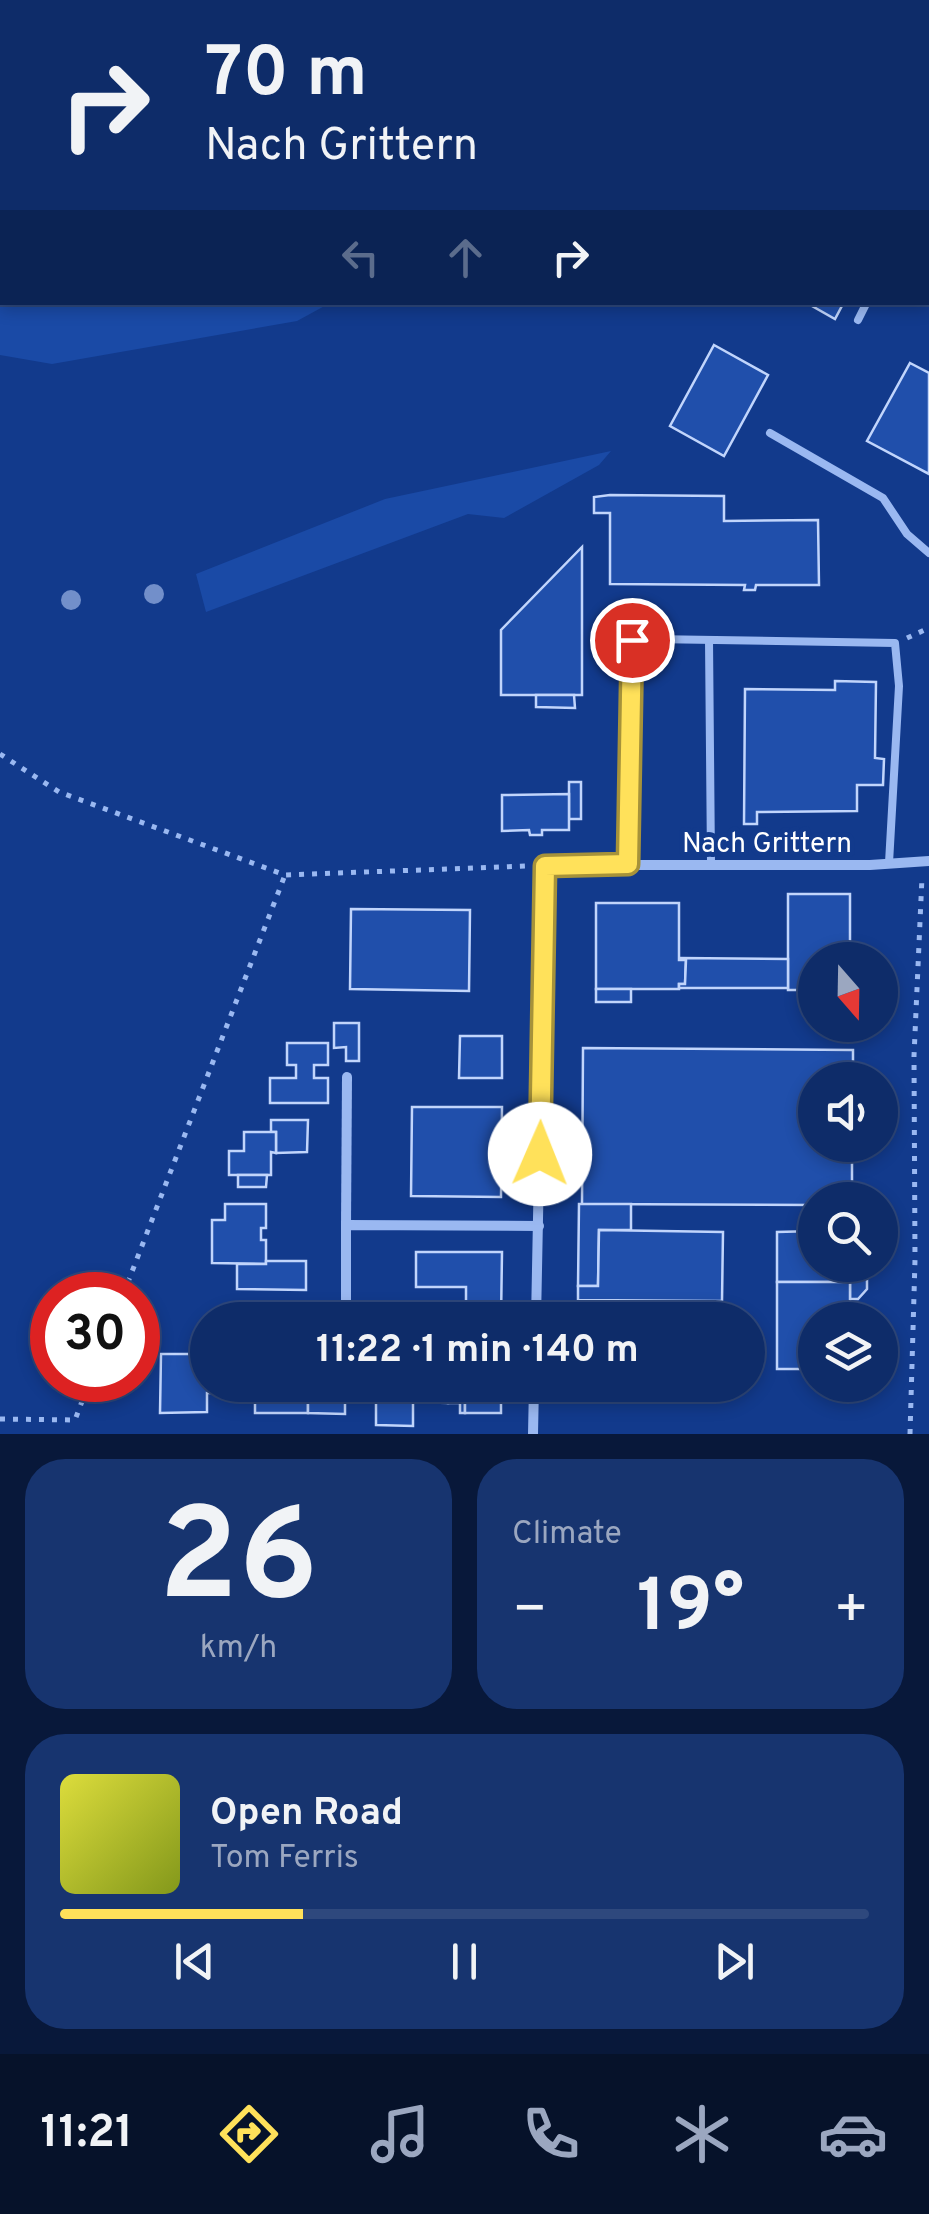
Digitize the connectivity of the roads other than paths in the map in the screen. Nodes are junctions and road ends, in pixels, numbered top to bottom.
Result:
1 (866, 305) edge
2 (858, 320) dead end
3 (770, 433) dead end
4 (929, 553) edge
5 (709, 640) junction
6 (926, 861) edge
7 (889, 863) junction
8 (628, 864) junction
9 (711, 864) junction
10 (347, 1077) dead end
11 (346, 1225) junction
12 (539, 1226) junction
13 (346, 1302) edge
14 (537, 1302) edge
15 (534, 1402) edge
16 (533, 1434) edge

1 - 2 lane
3 - 4 lane
5 - 7 lane
5 - 8 lane
5 - 9 lane
6 - 7 street, Nach Grittern
7 - 9 street, Nach Grittern
8 - 9 street, Nach Grittern
8 - 12 street, Nach Grittern
10 - 11 street
11 - 12 street
11 - 13 street
12 - 14 street
15 - 16 street

